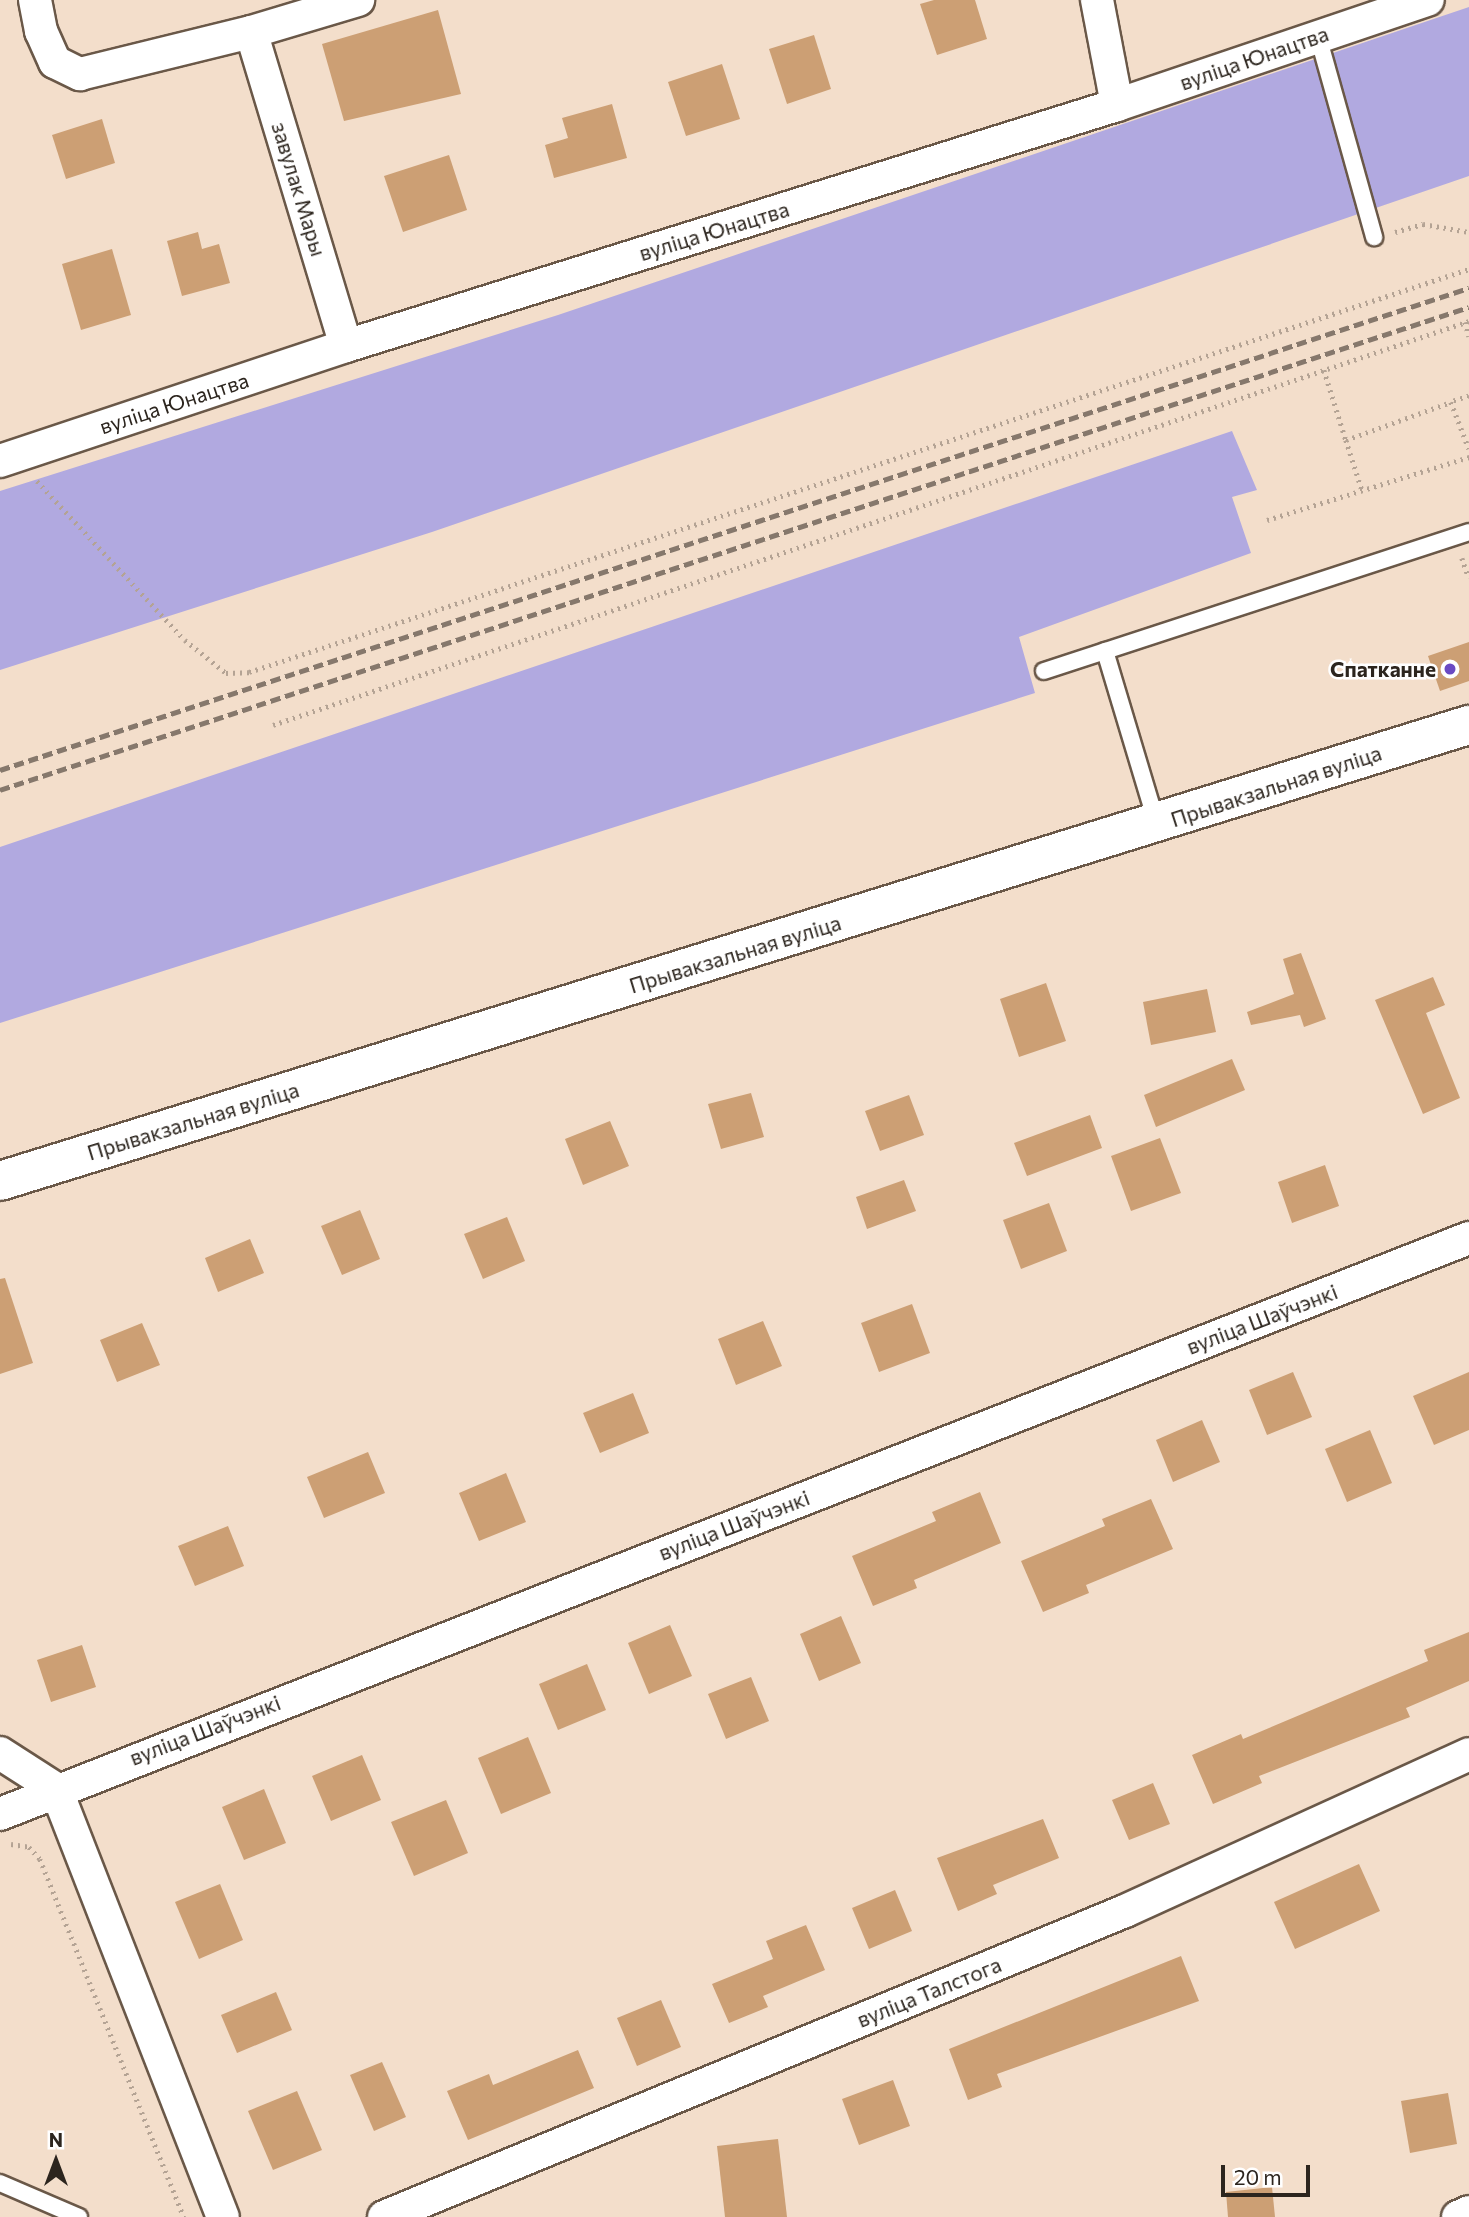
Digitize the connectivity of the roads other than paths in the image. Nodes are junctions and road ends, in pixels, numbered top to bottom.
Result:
1 (35, 0) edge
2 (358, 0) edge
3 (1097, 0) edge
4 (1428, 0) edge
5 (251, 33) junction
6 (1318, 36) junction
7 (1117, 105) junction
8 (1374, 237) road end
9 (346, 346) junction
10 (7, 459) edge
11 (1469, 532) edge
12 (1105, 651) junction
13 (1044, 671) dead end
14 (1469, 724) edge
15 (1157, 824) junction
16 (0, 1181) edge
17 (1469, 1238) edge
18 (0, 1753) edge
19 (1469, 1754) edge
20 (55, 1789) junction
21 (0, 1814) edge
22 (0, 2183) edge
23 (1469, 2212) edge
24 (79, 2217) edge
25 (223, 2217) edge
26 (384, 2217) edge
27 (1458, 2217) edge

1 - 5 street
2 - 5 street
3 - 7 street
4 - 6 street, вуліца Юнацтва
5 - 9 street, завулак Мары
6 - 7 street, вуліца Юнацтва
6 - 8 lane
7 - 9 street, вуліца Юнацтва
9 - 10 street, вуліца Юнацтва
11 - 12 lane
12 - 13 lane
12 - 15 lane
14 - 15 street, Прывакзальная вуліца
15 - 16 street, Прывакзальная вуліца
17 - 20 street, вуліца Шаўчэнкі
18 - 20 street
19 - 26 street, вуліца Талстога
20 - 21 street, вуліца Шаўчэнкі
20 - 25 street
22 - 24 lane
23 - 27 street

